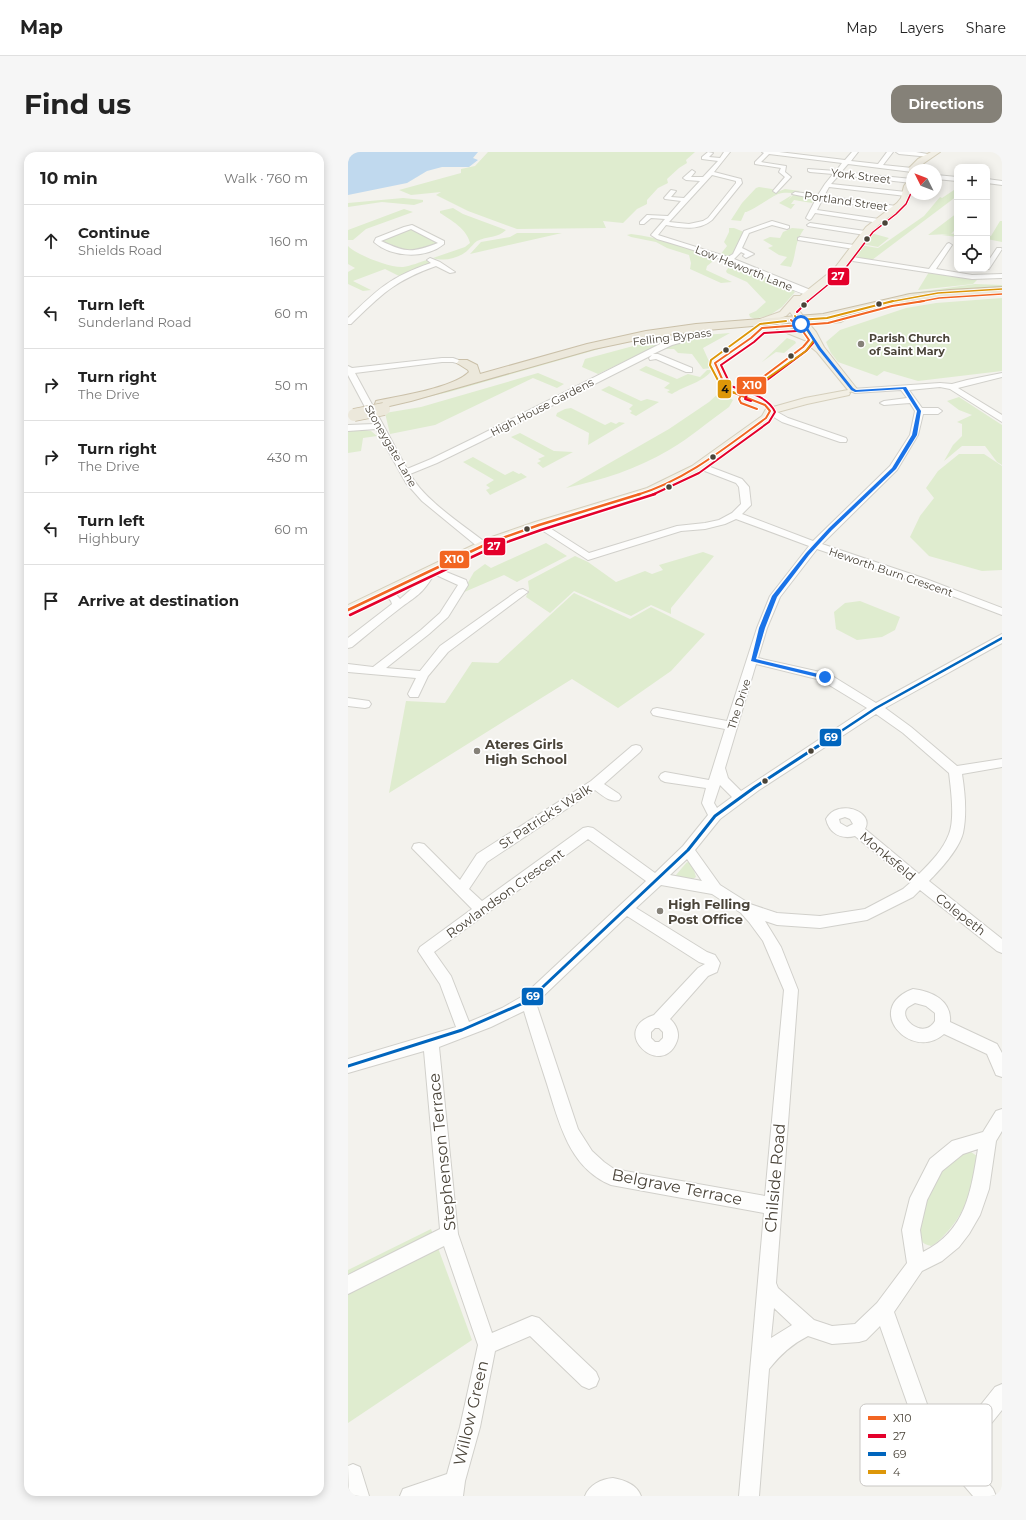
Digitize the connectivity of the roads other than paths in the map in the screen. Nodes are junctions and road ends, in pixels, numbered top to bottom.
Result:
1 (727, 152) edge
2 (765, 152) edge
3 (768, 152) edge
4 (855, 152) edge
5 (890, 152) edge
6 (899, 152) edge
7 (907, 152) edge
8 (710, 153) edge
9 (933, 154) edge
10 (722, 160) junction
11 (846, 162) junction
12 (917, 164) edge
13 (784, 166) junction
14 (879, 166) junction
15 (791, 167) dead end
16 (906, 169) edge
17 (810, 170) dead end
18 (692, 172) dead end
19 (710, 173) junction
20 (836, 173) junction
21 (942, 178) edge
22 (906, 179) edge
23 (954, 179) edge
24 (705, 180) junction
25 (990, 181) edge
26 (1000, 183) edge
27 (827, 185) junction
28 (776, 190) dead end
29 (673, 191) dead end
30 (796, 194) dead end
31 (906, 194) joint
32 (820, 197) junction
33 (686, 200) junction
34 (896, 208) junction
35 (813, 211) junction
36 (809, 218) dead end
37 (668, 220) junction
38 (880, 221) junction
39 (756, 222) dead end
40 (642, 223) dead end
41 (765, 225) junction
42 (810, 225) dead end
43 (787, 227) dead end
44 (865, 233) junction
45 (800, 239) dead end
46 (949, 245) dead end
47 (854, 247) junction
48 (738, 249) junction
49 (999, 249) dead end
50 (416, 253) junction
51 (746, 256) dead end
52 (846, 258) junction
53 (729, 260) junction
54 (438, 263) junction
55 (990, 264) edge
56 (932, 270) junction
57 (452, 272) dead end
58 (986, 272) edge
59 (1002, 276) edge
60 (985, 277) junction
61 (1002, 290) edge
62 (808, 292) junction
63 (1002, 294) edge
64 (348, 322) edge
65 (799, 323) junction
66 (732, 326) junction
67 (680, 340) dead end
68 (653, 358) dead end
69 (463, 363) joint
70 (349, 370) edge
71 (689, 370) dead end
72 (1002, 375) edge
73 (952, 387) junction
74 (904, 388) junction
75 (439, 391) junction
76 (849, 391) junction
77 (913, 400) junction
78 (884, 403) dead end
79 (383, 407) junction
80 (770, 411) junction
81 (919, 411) junction
82 (938, 411) dead end
83 (351, 412) edge
84 (1002, 419) edge
85 (378, 426) junction
86 (348, 428) edge
87 (843, 440) dead end
88 (700, 466) junction
89 (404, 473) junction
90 (734, 515) junction
91 (539, 525) junction
92 (482, 545) junction
93 (815, 545) junction
94 (432, 571) junction
95 (388, 592) junction
96 (523, 592) dead end
97 (397, 605) junction
98 (348, 610) edge
99 (1002, 612) edge
100 (1002, 638) edge
101 (348, 644) edge
102 (753, 660) junction
103 (376, 670) junction
104 (350, 671) edge
105 (423, 675) junction
106 (414, 694) dead end
107 (348, 702) edge
108 (365, 704) dead end
109 (876, 708) junction
110 (657, 712) dead end
111 (731, 726) junction
112 (636, 749) dead end
113 (1002, 763) edge
114 (719, 769) junction
115 (954, 771) junction
116 (665, 777) dead end
117 (595, 784) junction
118 (714, 785) junction
119 (615, 797) dead end
120 (740, 798) junction
121 (715, 816) junction
122 (856, 830) dead end
123 (419, 848) dead end
124 (688, 850) junction
125 (658, 880) junction
126 (920, 882) junction
127 (716, 889) junction
128 (461, 890) junction
129 (745, 908) junction
130 (627, 909) junction
131 (482, 910) junction
132 (1002, 947) edge
133 (528, 1001) junction
134 (658, 1021) dead end
135 (942, 1025) dead end
136 (465, 1031) junction
137 (431, 1041) junction
138 (997, 1049) edge
139 (348, 1066) edge
140 (1002, 1070) edge
141 (1002, 1117) edge
142 (988, 1138) junction
143 (773, 1206) junction
144 (449, 1234) junction
145 (916, 1265) junction
146 (348, 1285) edge
147 (766, 1285) junction
148 (884, 1310) junction
149 (808, 1327) junction
150 (487, 1345) junction
151 (760, 1366) junction
152 (589, 1379) dead end
153 (1002, 1394) edge
154 (917, 1404) edge
155 (992, 1407) edge
156 (353, 1474) dead end
157 (977, 1486) edge
158 (454, 1489) edge
159 (359, 1496) edge
160 (410, 1496) edge
161 (595, 1496) edge
162 (631, 1496) edge
163 (748, 1496) edge
164 (986, 1496) edge

1 - 10 street
2 - 3 street
3 - 11 street
3 - 13 street
4 - 11 street
5 - 14 street
6 - 7 street
7 - 9 street
8 - 10 street
9 - 12 main road
10 - 19 street
11 - 14 street
11 - 20 street
13 - 15 street
13 - 28 street
14 - 16 street
17 - 20 street, York Street
18 - 24 street
19 - 24 street
19 - 37 street
20 - 22 street, York Street
20 - 27 street
21 - 23 street
24 - 33 street
25 - 26 street
27 - 31 street
27 - 32 street
29 - 33 street
30 - 32 street, Portland Street
31 - 34 main road
32 - 34 street, Portland Street
32 - 35 street
33 - 37 street
34 - 38 main road
35 - 36 street
35 - 38 street
37 - 40 street
37 - 53 street, Low Heworth Lane
38 - 44 main road
39 - 41 street
41 - 43 street
41 - 48 street
42 - 44 street
44 - 47 main road
45 - 47 street
46 - 56 street
47 - 52 main road
48 - 51 street
48 - 53 street
49 - 55 street
50 - 50 street
50 - 54 street
52 - 56 street
52 - 62 main road
53 - 62 street, Low Heworth Lane
54 - 57 street
54 - 64 street
56 - 60 street
58 - 60 street
59 - 60 street
61 - 65 highway, Felling Bypass
62 - 65 main road
63 - 65 highway, Felling Bypass
65 - 66 highway, Felling Bypass
65 - 66 main road
65 - 76 main road
65 - 79 highway, Felling Bypass
66 - 75 highway, Felling Bypass
67 - 89 street, High House Gardens
68 - 71 street
69 - 70 street
69 - 75 highway
70 - 85 street, Stoneygate Lane
72 - 73 street
73 - 74 street
73 - 84 street
74 - 76 street
74 - 77 street
75 - 79 highway, Felling Bypass
76 - 80 main road
77 - 78 street
77 - 81 street
79 - 83 highway, Felling Bypass, bridge
80 - 87 street
80 - 88 main road
81 - 82 street
81 - 93 street, The Drive
85 - 86 street
85 - 89 street, Stoneygate Lane
88 - 90 street
88 - 91 main road
89 - 92 street, Stoneygate Lane
90 - 91 street
90 - 93 street, Heworth Burn Crescent
91 - 92 main road
92 - 94 main road
93 - 99 street, Heworth Burn Crescent
93 - 102 street, The Drive
94 - 95 main road
94 - 97 street
94 - 103 street
95 - 97 street
95 - 98 main road
96 - 105 street
97 - 101 street
100 - 109 street
102 - 109 street
102 - 111 street, The Drive
103 - 104 street
103 - 105 street
105 - 106 street
107 - 108 street
109 - 115 street
109 - 120 street
110 - 111 street
111 - 114 street, The Drive
112 - 117 street, St Patrick's Walk
113 - 115 street
114 - 118 street, The Drive
114 - 120 street
115 - 126 street
116 - 118 street
117 - 119 street
117 - 128 street, St Patrick's Walk
118 - 121 street, The Drive
120 - 121 street
121 - 124 street
122 - 126 street, Monksfeld
123 - 128 street
124 - 125 street
124 - 127 street, Chilside Road
125 - 127 street, Chilside Road
125 - 130 street
125 - 131 street, Rowlandson Crescent
126 - 129 street
126 - 132 street, Colepeth
127 - 129 street, Chilside Road
128 - 131 street
129 - 143 street, Chilside Road
130 - 133 street
130 - 134 street
131 - 136 street, Rowlandson Crescent
133 - 136 street
133 - 143 street, Belgrave Terrace
135 - 138 street
136 - 137 street
137 - 139 street
137 - 144 street, Stephenson Terrace
138 - 140 street
141 - 142 street
142 - 145 street
142 - 145 street
143 - 147 street, Chilside Road
144 - 146 street
144 - 150 street, Stephenson Terrace
145 - 148 street
147 - 149 street
147 - 151 street, Chilside Road
148 - 149 street
148 - 154 street
149 - 151 street
150 - 152 street
150 - 158 street, Willow Green
151 - 163 street, Chilside Road
153 - 155 street
156 - 159 street
157 - 164 street
158 - 160 street, Willow Green
161 - 162 street

